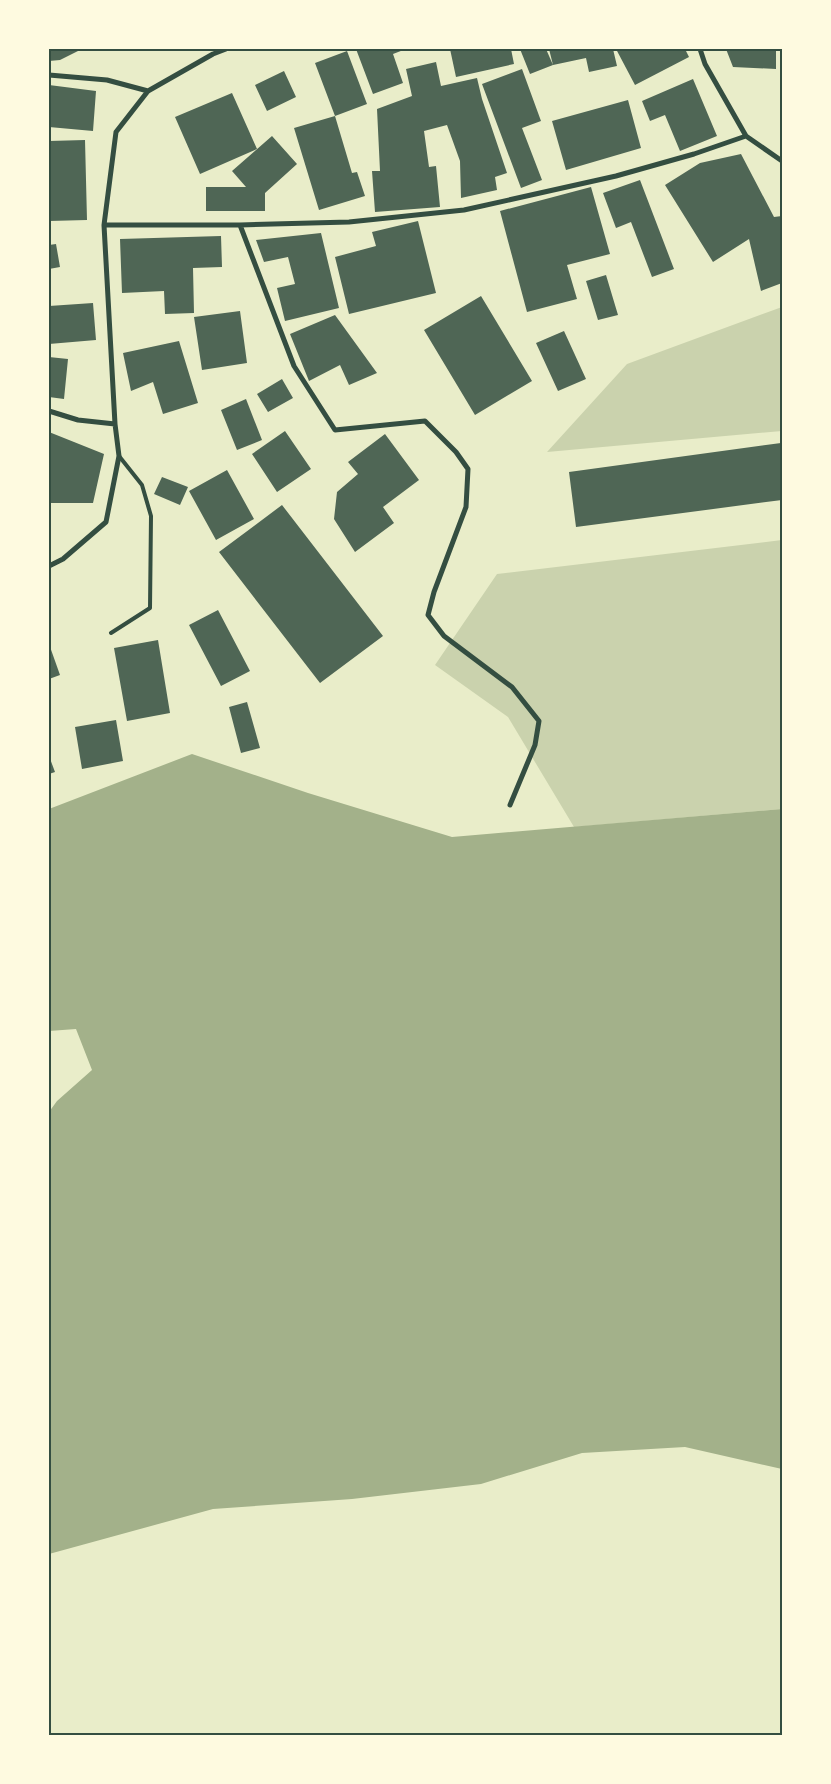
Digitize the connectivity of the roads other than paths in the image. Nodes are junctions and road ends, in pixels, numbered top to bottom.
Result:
1 (226, 49) edge
2 (700, 49) edge
3 (49, 75) edge
4 (148, 91) junction
5 (746, 136) junction
6 (782, 161) edge
7 (104, 225) junction
8 (240, 225) junction
9 (49, 411) edge
10 (115, 424) junction
11 (118, 456) junction
12 (49, 566) edge
13 (111, 633) dead end
14 (510, 805) dead end

1 - 4 street
2 - 5 street
3 - 4 street
4 - 7 street
5 - 6 street
5 - 8 street
7 - 8 street
7 - 10 street
8 - 14 street
9 - 10 street
10 - 11 street
11 - 12 street
11 - 13 lane

